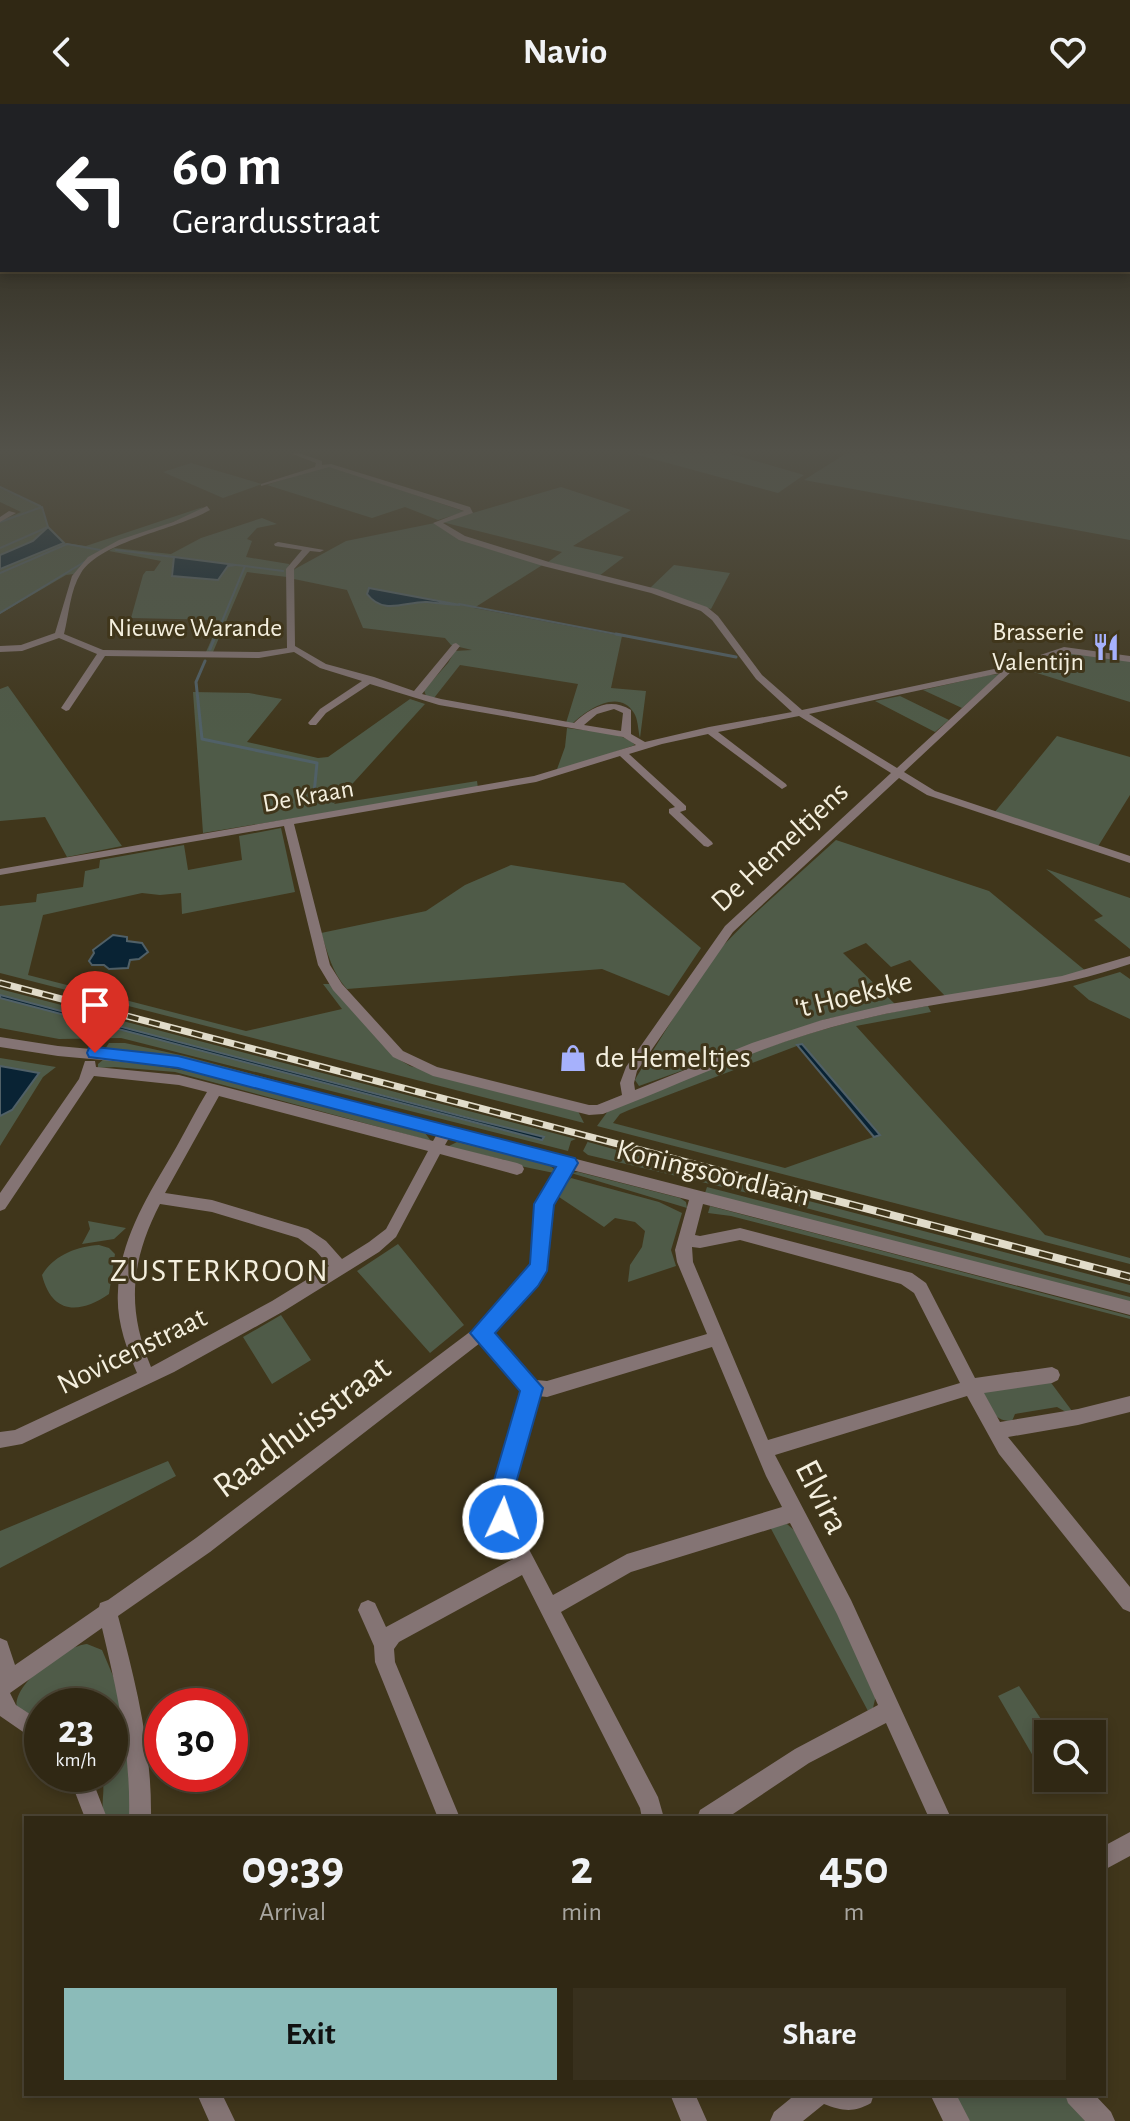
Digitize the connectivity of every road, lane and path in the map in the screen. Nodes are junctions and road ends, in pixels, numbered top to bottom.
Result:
1 (113, 547) edge
2 (301, 547) edge
3 (498, 547) edge
4 (308, 548) junction
5 (320, 550) dead end
6 (59, 635) junction
7 (456, 646) dead end
8 (0, 649) edge
9 (291, 649) junction
10 (102, 653) junction
11 (1130, 659) edge
12 (1011, 668) junction
13 (371, 679) junction
14 (416, 695) junction
15 (66, 708) dead end
16 (802, 714) junction
17 (313, 723) dead end
18 (576, 727) junction
19 (709, 730) junction
20 (626, 735) junction
21 (644, 746) junction
22 (622, 753) junction
23 (897, 774) junction
24 (782, 786) dead end
25 (289, 824) junction
26 (708, 844) dead end
27 (1130, 860) edge
28 (0, 872) edge
29 (1130, 960) edge
30 (0, 1042) edge
31 (95, 1053) junction
32 (89, 1071) junction
33 (216, 1090) junction
34 (629, 1096) junction
35 (445, 1132) junction
36 (435, 1150) junction
37 (568, 1163) junction
38 (517, 1169) dead end
39 (698, 1196) junction
40 (154, 1197) junction
41 (0, 1205) edge
42 (686, 1239) junction
43 (340, 1267) junction
44 (1130, 1308) edge
45 (481, 1333) junction
46 (718, 1338) junction
47 (1052, 1375) dead end
48 (147, 1378) junction
49 (971, 1387) junction
50 (532, 1388) junction
51 (1130, 1404) edge
52 (995, 1431) junction
53 (1, 1441) edge
54 (764, 1450) junction
55 (793, 1513) junction
56 (526, 1562) junction
57 (1130, 1602) edge
58 (549, 1608) junction
59 (107, 1610) junction
60 (368, 1610) dead end
61 (384, 1646) junction
62 (0, 1648) edge
63 (4, 1699) edge
64 (892, 1709) junction
65 (24, 1718) edge
66 (86, 1792) edge
67 (95, 1816) edge
68 (140, 1816) edge
69 (448, 1816) edge
70 (653, 1816) edge
71 (711, 1816) edge
72 (939, 1816) edge
73 (1130, 1843) edge
74 (1106, 1858) edge
75 (210, 2096) edge
76 (683, 2096) edge
77 (814, 2096) edge
78 (835, 2096) edge
79 (860, 2096) edge
80 (943, 2096) edge
81 (1079, 2096) edge
82 (222, 2121) edge
83 (694, 2121) edge
84 (783, 2121) edge
85 (957, 2121) edge
86 (1102, 2121) edge

1 - 6 street
2 - 4 street
3 - 16 street
4 - 5 street
4 - 9 street
6 - 8 street
6 - 10 street, Nieuwe Warande
7 - 14 street
9 - 10 street, Nieuwe Warande
9 - 13 street, Nieuwe Warande
10 - 15 street
11 - 12 street, De Kraan
12 - 16 street, De Kraan
12 - 23 street, De Hemeltjens
13 - 14 street, Nieuwe Warande
13 - 17 street
14 - 18 street, Nieuwe Warande
16 - 19 street, De Kraan
16 - 23 street
18 - 20 street, Nieuwe Warande
18 - 20 street
19 - 21 street, De Kraan
19 - 24 street
20 - 21 street, Nieuwe Warande
21 - 22 street, De Kraan
22 - 25 street, De Kraan
22 - 26 street
23 - 27 street
23 - 34 street, De Hemeltjens
25 - 28 street, De Kraan
25 - 34 street, 't Hoekske
29 - 34 street, 't Hoekske
30 - 31 street, Koningsoordlaan
31 - 32 street
31 - 35 street, Koningsoordlaan
32 - 33 street
32 - 41 street
33 - 36 street
33 - 40 street
35 - 36 street, Novicenstraat
35 - 37 street, Koningsoordlaan
36 - 38 street
36 - 43 street, Novicenstraat
37 - 39 street, Koningsoordlaan
37 - 45 street, Raadhuisstraat
39 - 42 street, Elvira
39 - 44 street, Koningsoordlaan
40 - 43 street
40 - 48 street
42 - 46 street, Elvira
42 - 49 street
43 - 48 street, Novicenstraat
45 - 50 street
45 - 59 street, Raadhuisstraat
46 - 50 street
46 - 54 street, Elvira
47 - 49 street
48 - 53 street, Novicenstraat
49 - 52 street
49 - 54 street
50 - 56 street
51 - 52 street
52 - 57 street
54 - 55 street, Elvira
55 - 58 street
55 - 64 street, Elvira
56 - 58 street
56 - 61 street
58 - 70 street
59 - 63 street, Raadhuisstraat
59 - 68 street
60 - 61 street
61 - 69 street
62 - 63 street
63 - 65 street
64 - 71 street
64 - 72 street, Elvira
66 - 67 street
73 - 74 street
75 - 82 street
76 - 83 street
77 - 84 street
78 - 79 street
80 - 85 street
81 - 86 street

